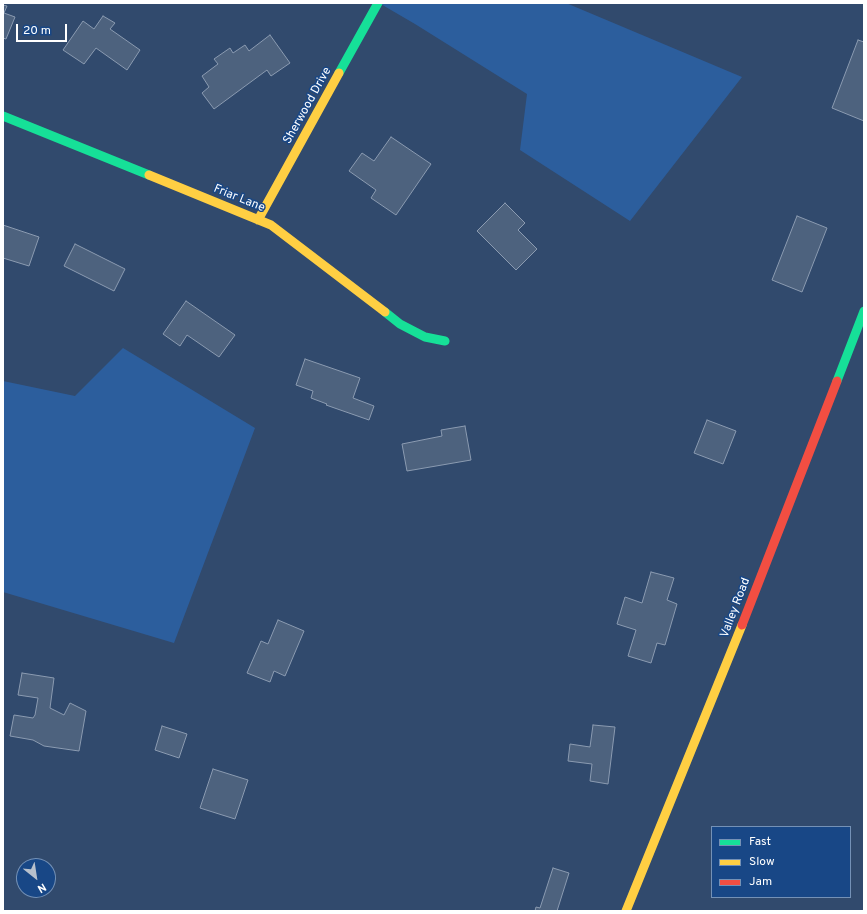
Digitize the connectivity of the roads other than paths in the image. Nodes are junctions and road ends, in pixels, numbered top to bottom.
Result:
1 (378, 3) edge
2 (3, 116) edge
3 (258, 220) junction
4 (864, 312) edge
5 (445, 341) dead end
6 (626, 911) edge

1 - 3 street, Sherwood Drive
2 - 3 street, Friar Lane
3 - 5 street, Friar Lane
4 - 6 street, Valley Road

